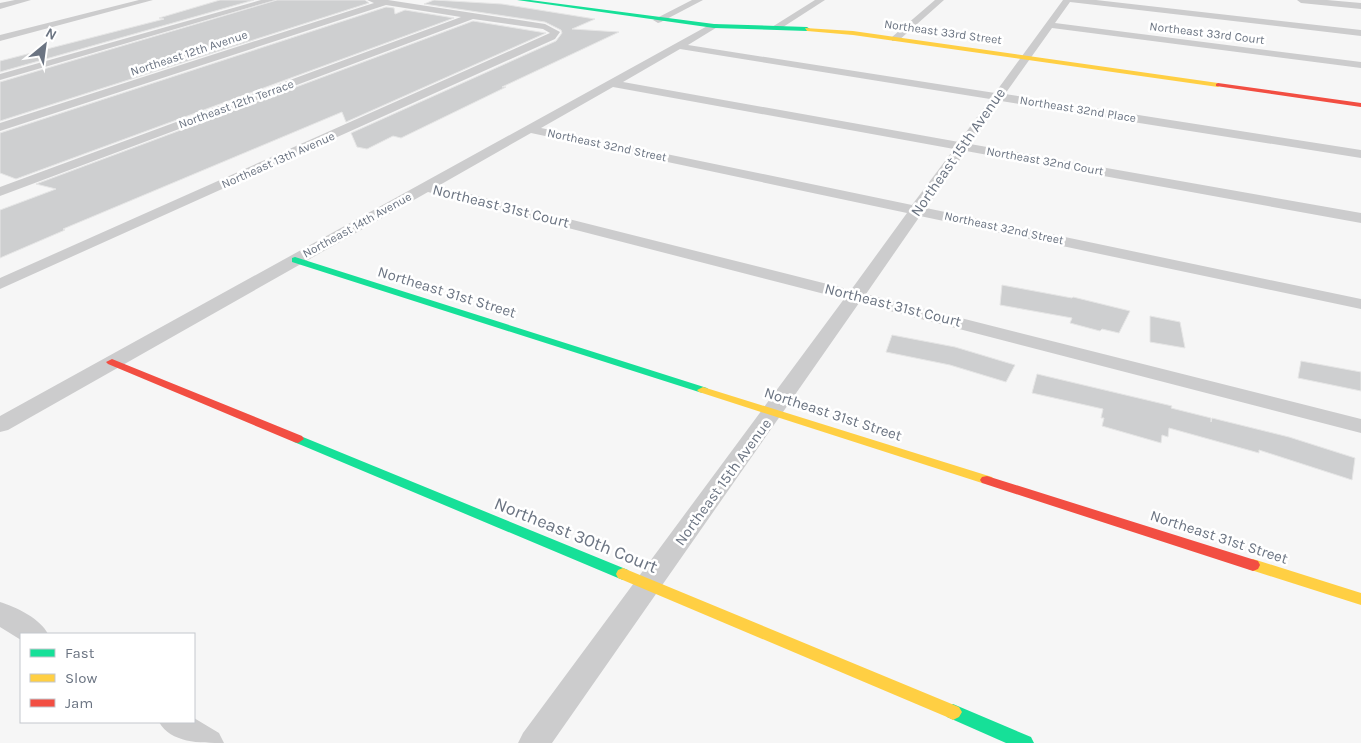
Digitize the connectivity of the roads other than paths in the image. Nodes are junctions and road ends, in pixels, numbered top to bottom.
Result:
1 (27, 0) edge
2 (149, 0) edge
3 (271, 0) edge
4 (371, 0) edge
5 (519, 0) edge
6 (699, 0) edge
7 (821, 0) edge
8 (940, 0) edge
9 (1067, 0) edge
10 (1073, 0) edge
11 (1301, 0) edge
12 (386, 2) junction
13 (0, 6) edge
14 (1361, 6) edge
15 (472, 16) junction
16 (658, 20) junction
17 (1049, 25) junction
18 (714, 26) junction
19 (777, 28) junction
20 (1361, 33) edge
21 (0, 38) edge
22 (894, 39) junction
23 (677, 46) junction
24 (1026, 57) junction
25 (1361, 65) edge
26 (0, 77) edge
27 (611, 83) junction
28 (996, 96) junction
29 (1361, 105) edge
30 (0, 127) edge
31 (528, 129) junction
32 (963, 146) junction
33 (1361, 154) edge
34 (425, 187) junction
35 (0, 192) edge
36 (918, 209) junction
37 (1361, 218) edge
38 (295, 260) junction
39 (0, 284) edge
40 (854, 295) junction
41 (1361, 304) edge
42 (112, 362) junction
43 (774, 411) junction
44 (0, 425) edge
45 (1361, 426) edge
46 (650, 585) junction
47 (1361, 599) edge
48 (0, 613) edge
49 (32, 633) edge
50 (176, 723) edge
51 (208, 743) edge
52 (534, 743) edge
53 (1025, 743) edge

1 - 13 street
2 - 21 street
3 - 26 street
4 - 12 street
5 - 16 street, Northeast 33rd Street
6 - 16 street
7 - 19 street
8 - 22 street
9 - 17 street, Northeast 15th Avenue
10 - 20 street
11 - 14 street
12 - 15 street
12 - 30 street, Northeast 12th Avenue
15 - 35 street, Northeast 12th Terrace
15 - 39 street, Northeast 13th Avenue
16 - 18 street, Northeast 33rd Street
17 - 24 street, Northeast 15th Avenue
17 - 25 street, Northeast 33rd Court
18 - 19 street, Northeast 33rd Street
18 - 23 street, Northeast 14th Avenue
19 - 22 street, Northeast 33rd Street
22 - 24 street, Northeast 33rd Street
23 - 27 street, Northeast 14th Avenue
23 - 28 street, Northeast 32nd Place
24 - 28 street, Northeast 15th Avenue
24 - 29 street, Northeast 33rd Street
27 - 31 street, Northeast 14th Avenue
27 - 32 street, Northeast 32nd Court
28 - 32 street, Northeast 15th Avenue
28 - 33 street, Northeast 32nd Place
31 - 34 street, Northeast 14th Avenue
31 - 36 street, Northeast 32nd Street
32 - 36 street, Northeast 15th Avenue
32 - 37 street, Northeast 32nd Court
34 - 38 street, Northeast 14th Avenue
34 - 40 street, Northeast 31st Court
36 - 40 street, Northeast 15th Avenue
36 - 41 street, Northeast 32nd Street
38 - 42 street, Northeast 14th Avenue
38 - 43 street, Northeast 31st Street
40 - 43 street, Northeast 15th Avenue
40 - 45 street, Northeast 31st Court
42 - 44 street, Northeast 14th Avenue
42 - 46 street, Northeast 30th Court
43 - 46 street, Northeast 15th Avenue
43 - 47 street, Northeast 31st Street
46 - 52 street, Northeast 15th Avenue
46 - 53 street, Northeast 30th Court
48 - 49 street
50 - 51 street

